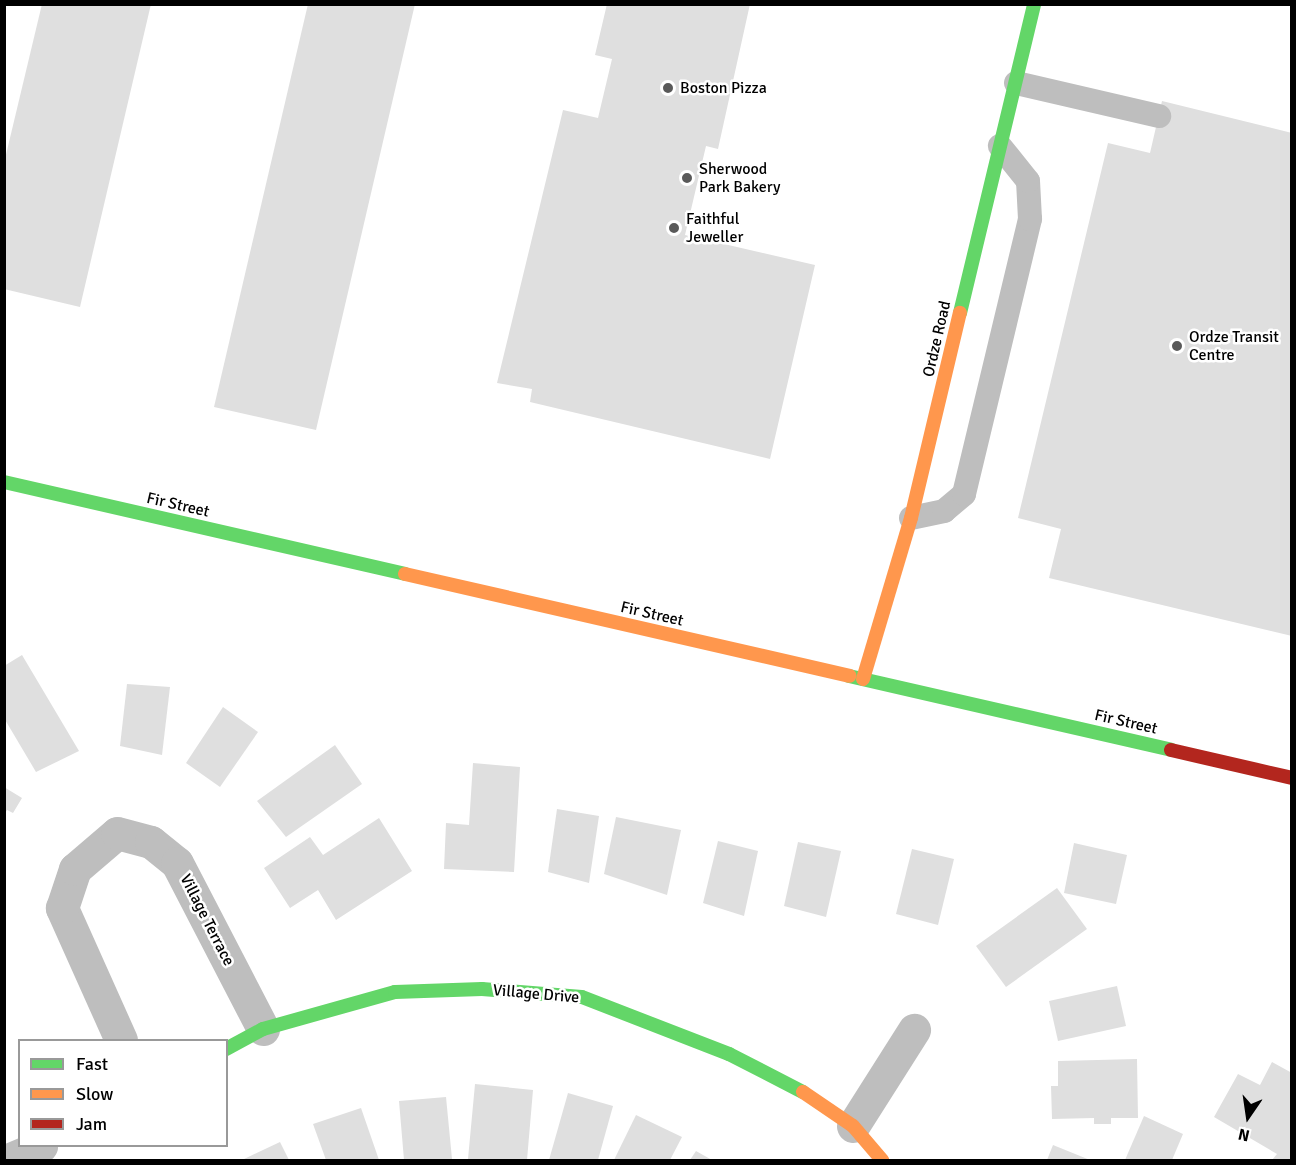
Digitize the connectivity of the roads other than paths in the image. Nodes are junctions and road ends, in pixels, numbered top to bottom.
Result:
1 (1034, 4) edge
2 (1016, 83) junction
3 (1159, 117) dead end
4 (1000, 146) junction
5 (4, 482) edge
6 (910, 518) junction
7 (862, 679) junction
8 (1292, 778) edge
9 (263, 1029) junction
10 (914, 1030) dead end
11 (120, 1039) edge
12 (228, 1048) edge
13 (853, 1126) junction
14 (39, 1147) edge
15 (8, 1161) edge
16 (882, 1161) edge

1 - 2 street, Ordze Road
2 - 3 lane
2 - 4 street, Ordze Road
4 - 6 street, Ordze Road
4 - 6 lane
5 - 7 street, Fir Street
6 - 7 street, Ordze Road
7 - 8 street, Fir Street
9 - 11 street, Village Terrace
9 - 12 street, Village Drive
9 - 13 street, Village Drive
10 - 13 street
13 - 16 street, Village Drive
14 - 15 street

